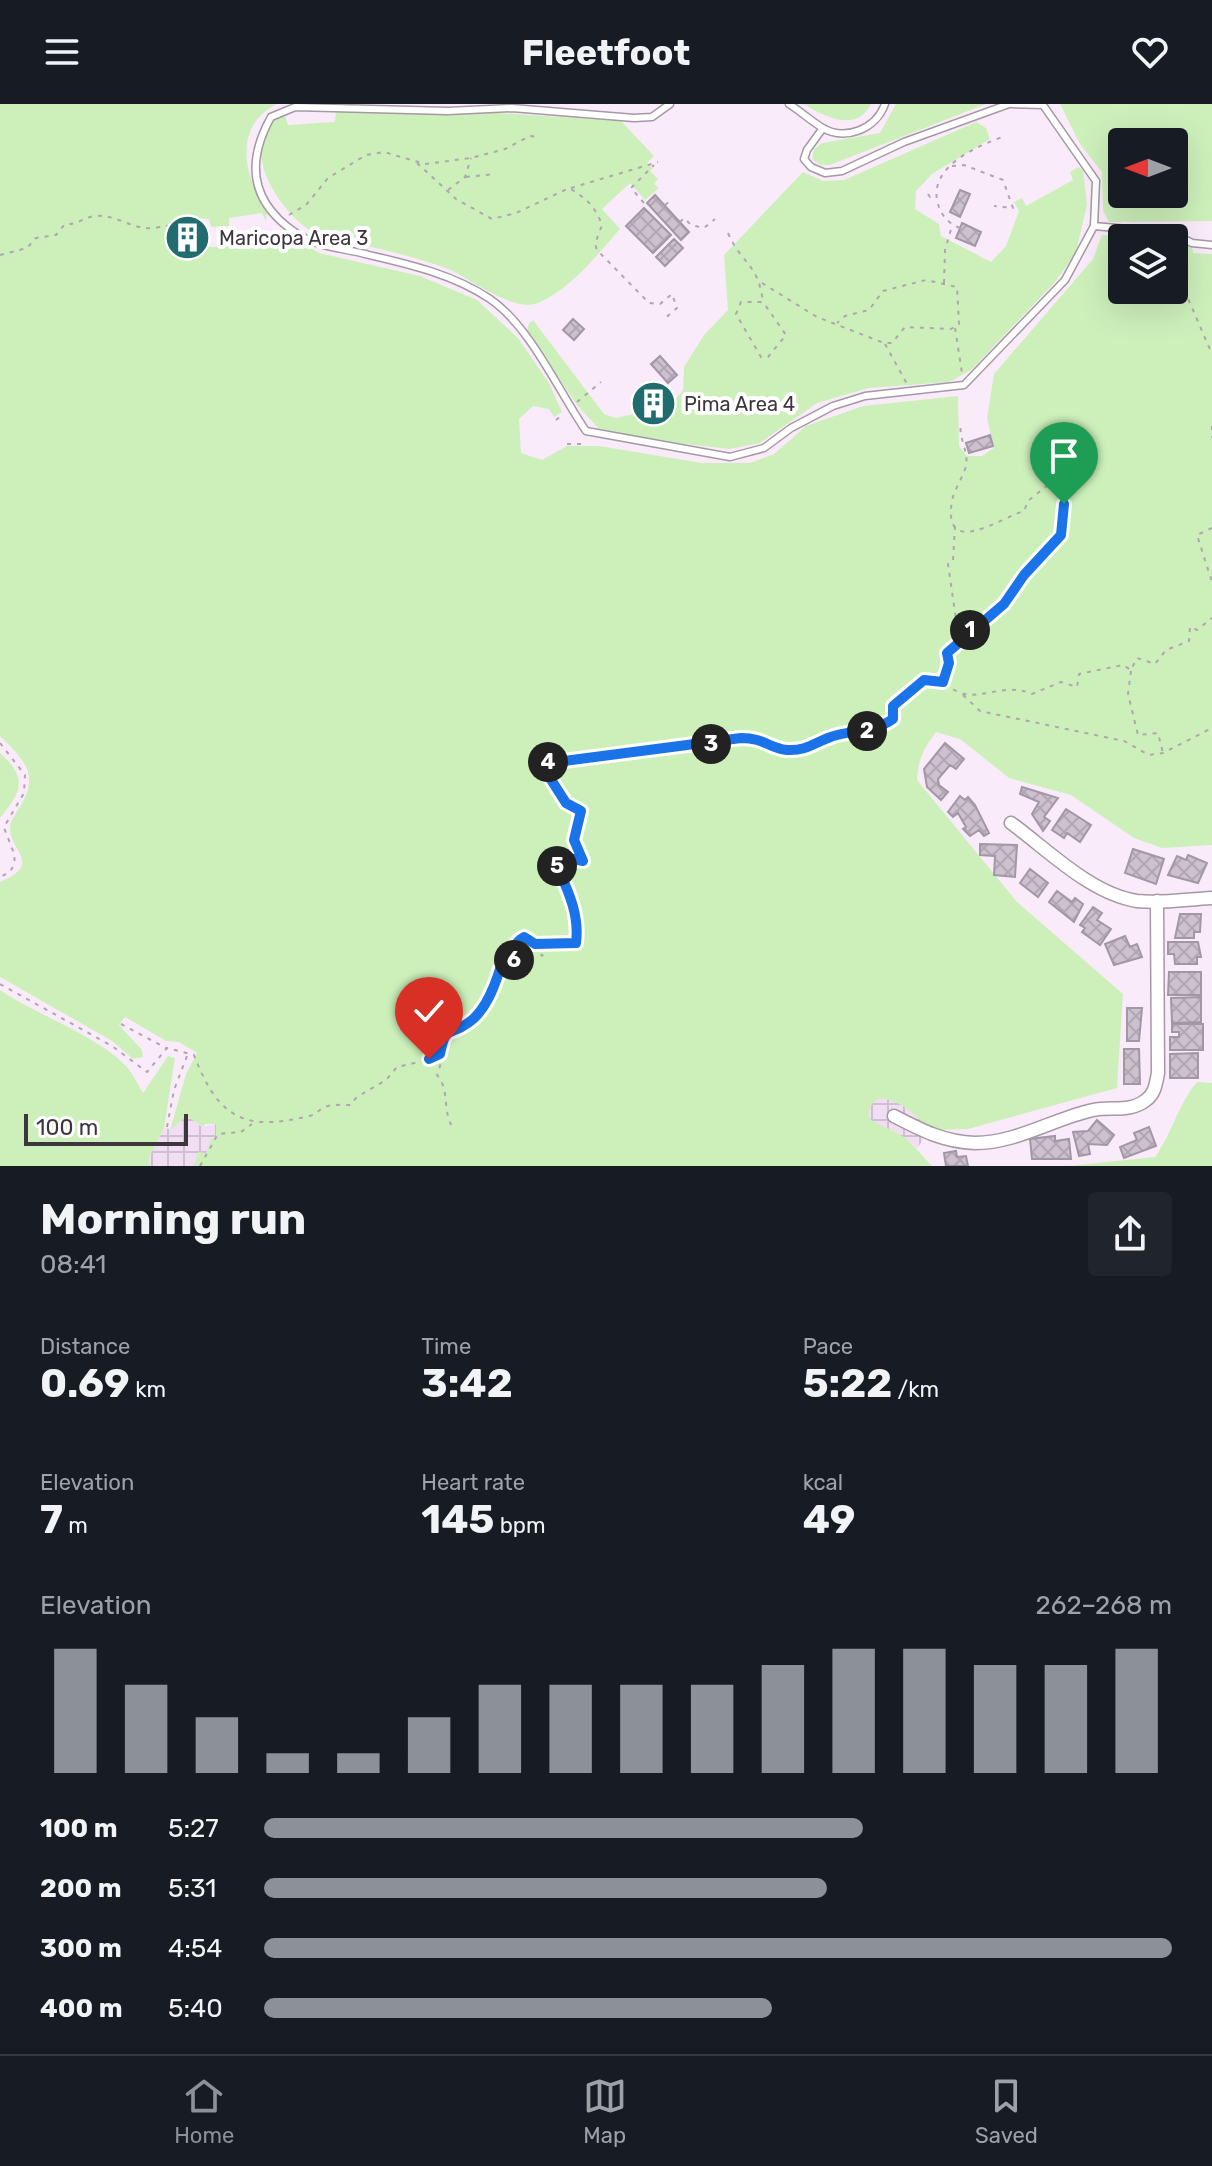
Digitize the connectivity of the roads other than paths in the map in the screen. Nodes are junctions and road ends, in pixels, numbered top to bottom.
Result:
1 (670, 104) edge
2 (789, 104) edge
3 (885, 104) edge
4 (1010, 104) edge
5 (823, 128) junction
6 (1094, 226) junction
7 (1212, 245) edge
8 (1011, 823) dead end
9 (1212, 898) edge
10 (1157, 901) junction
11 (894, 1116) dead end

1 - 6 lane
2 - 5 lane
3 - 5 lane
4 - 5 lane
4 - 6 lane
6 - 7 lane
8 - 10 street
9 - 10 street
10 - 11 street

